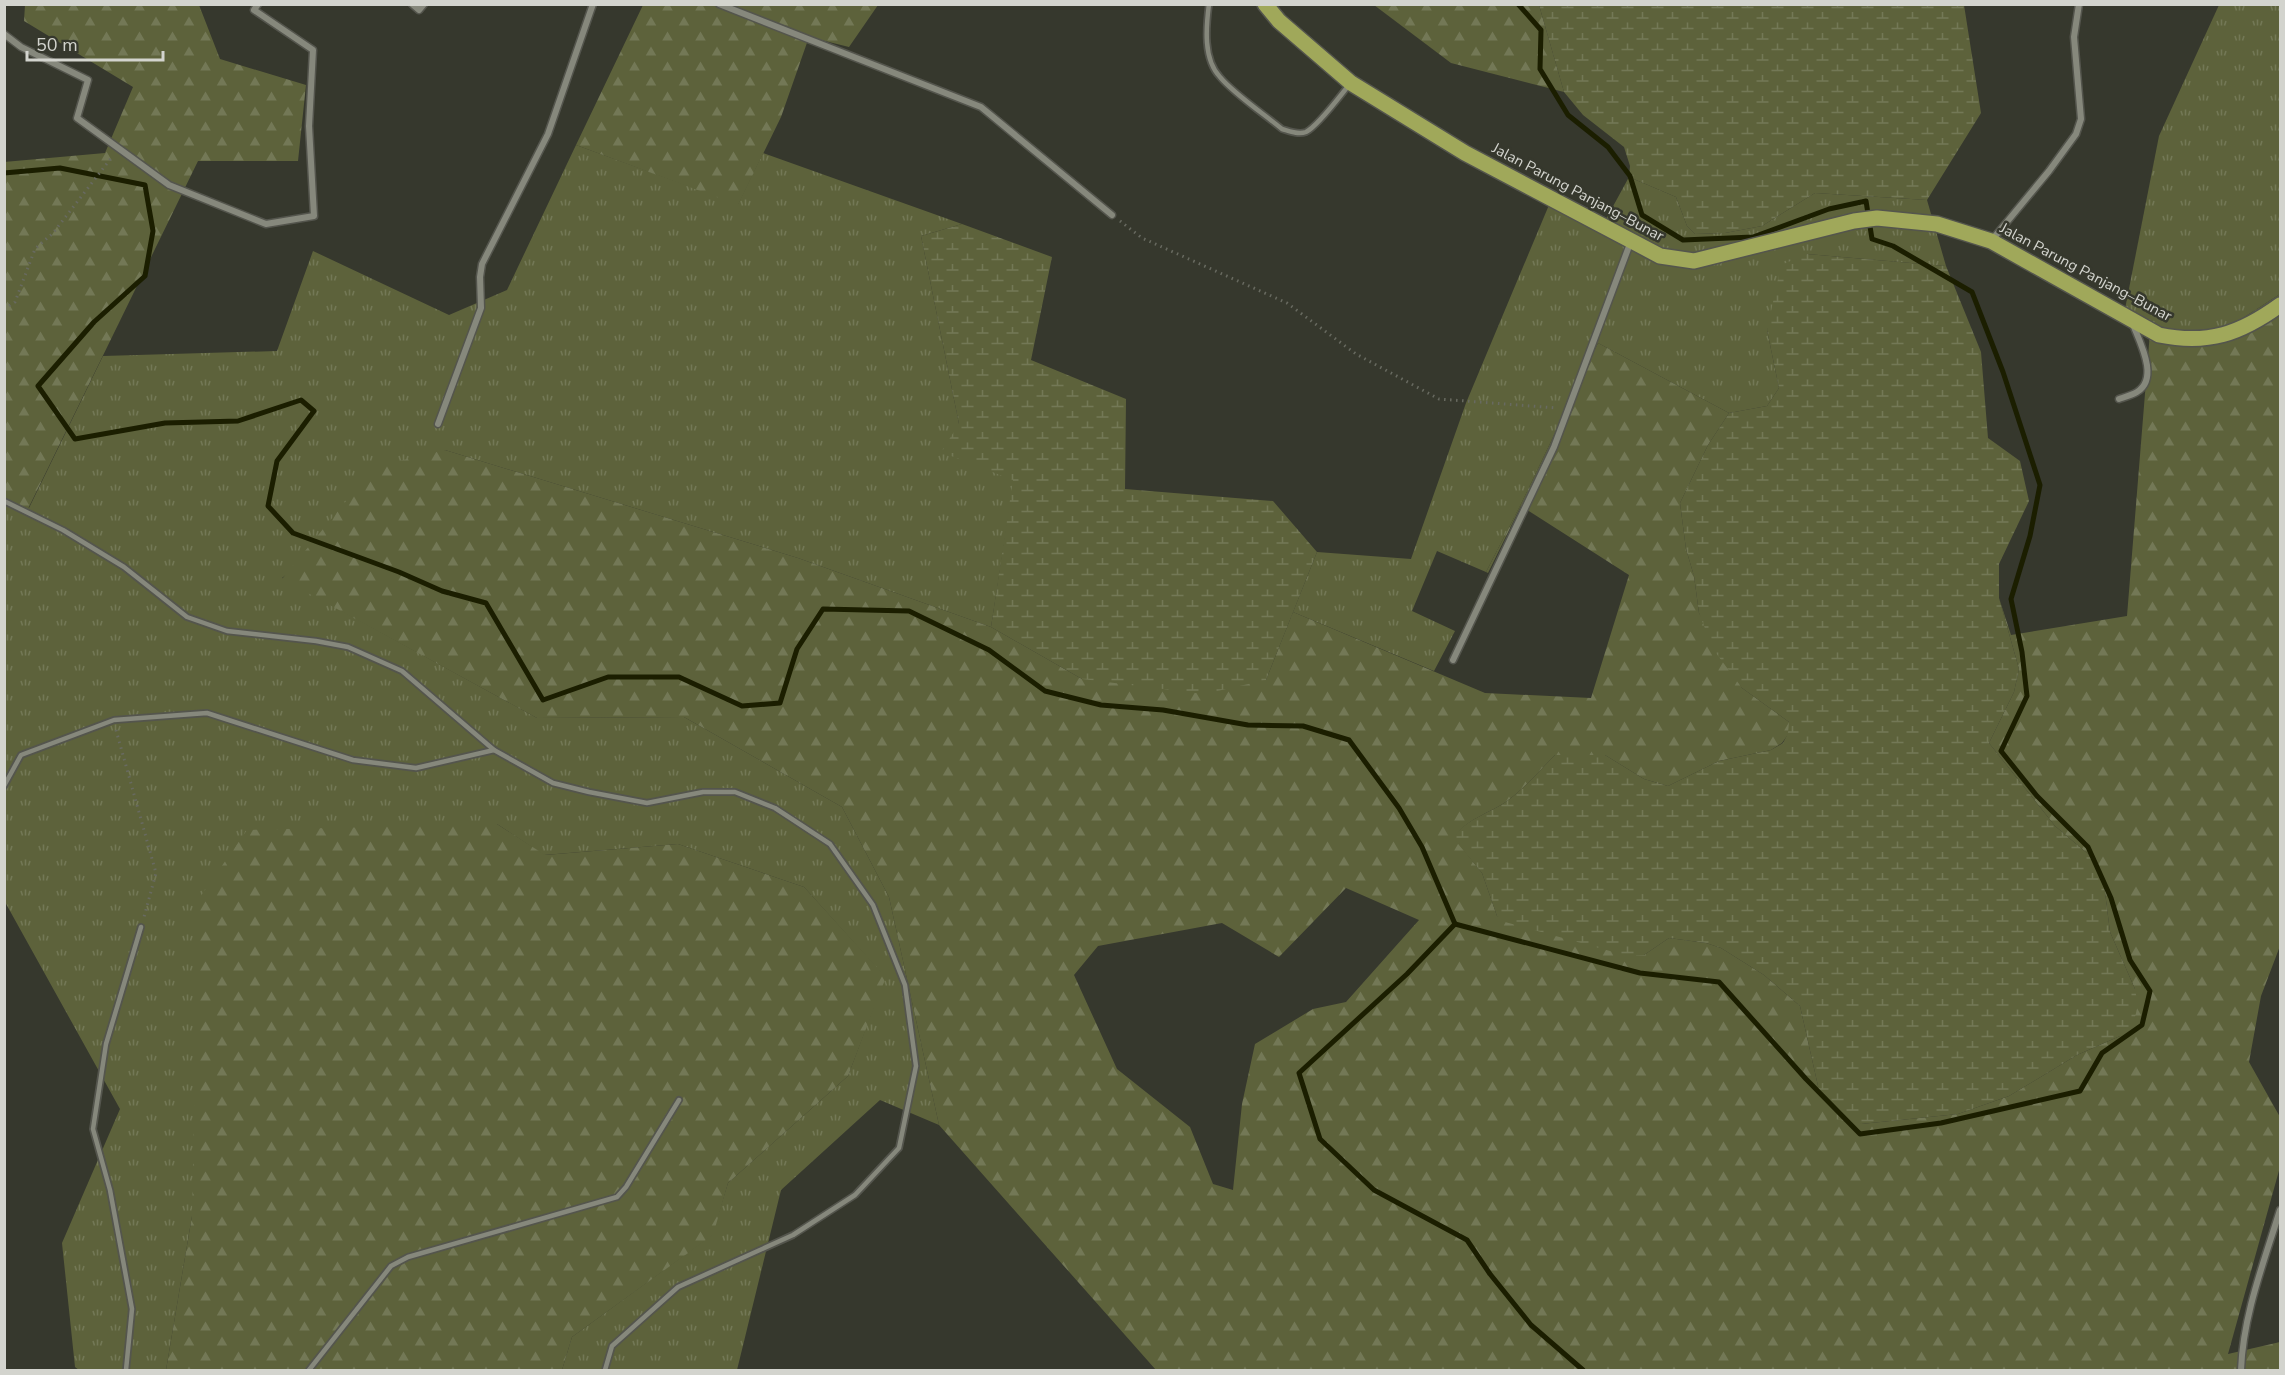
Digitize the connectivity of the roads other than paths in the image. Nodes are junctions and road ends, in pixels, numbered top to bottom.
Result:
1 (258, 4) edge
2 (412, 4) edge
3 (424, 4) edge
4 (593, 4) edge
5 (719, 4) edge
6 (1209, 4) edge
7 (1265, 4) edge
8 (2079, 4) edge
9 (4, 34) edge
10 (1351, 83) junction
11 (1112, 215) road end
12 (1631, 241) junction
13 (1991, 241) junction
14 (2280, 305) edge
15 (2131, 320) junction
16 (2119, 399) dead end
17 (438, 424) dead end
18 (4, 501) edge
19 (1453, 660) dead end
20 (494, 750) junction
21 (4, 786) edge
22 (141, 927) road end
23 (679, 1100) dead end
24 (2280, 1210) edge
25 (126, 1371) edge
26 (309, 1371) edge
27 (605, 1371) edge
28 (2241, 1371) edge

1 - 9 street
2 - 3 street
4 - 17 street
5 - 11 street
6 - 10 lane
7 - 10 main road, Jalan Parung Panjang–Bunar
8 - 13 street
10 - 12 main road, Jalan Parung Panjang–Bunar
12 - 13 main road, Jalan Parung Panjang–Bunar
12 - 19 street
13 - 15 main road, Jalan Parung Panjang–Bunar
14 - 15 main road, Jalan Parung Panjang–Bunar
15 - 16 street
18 - 20 lane
20 - 21 lane
20 - 27 lane
22 - 25 lane
23 - 26 lane
24 - 28 street

